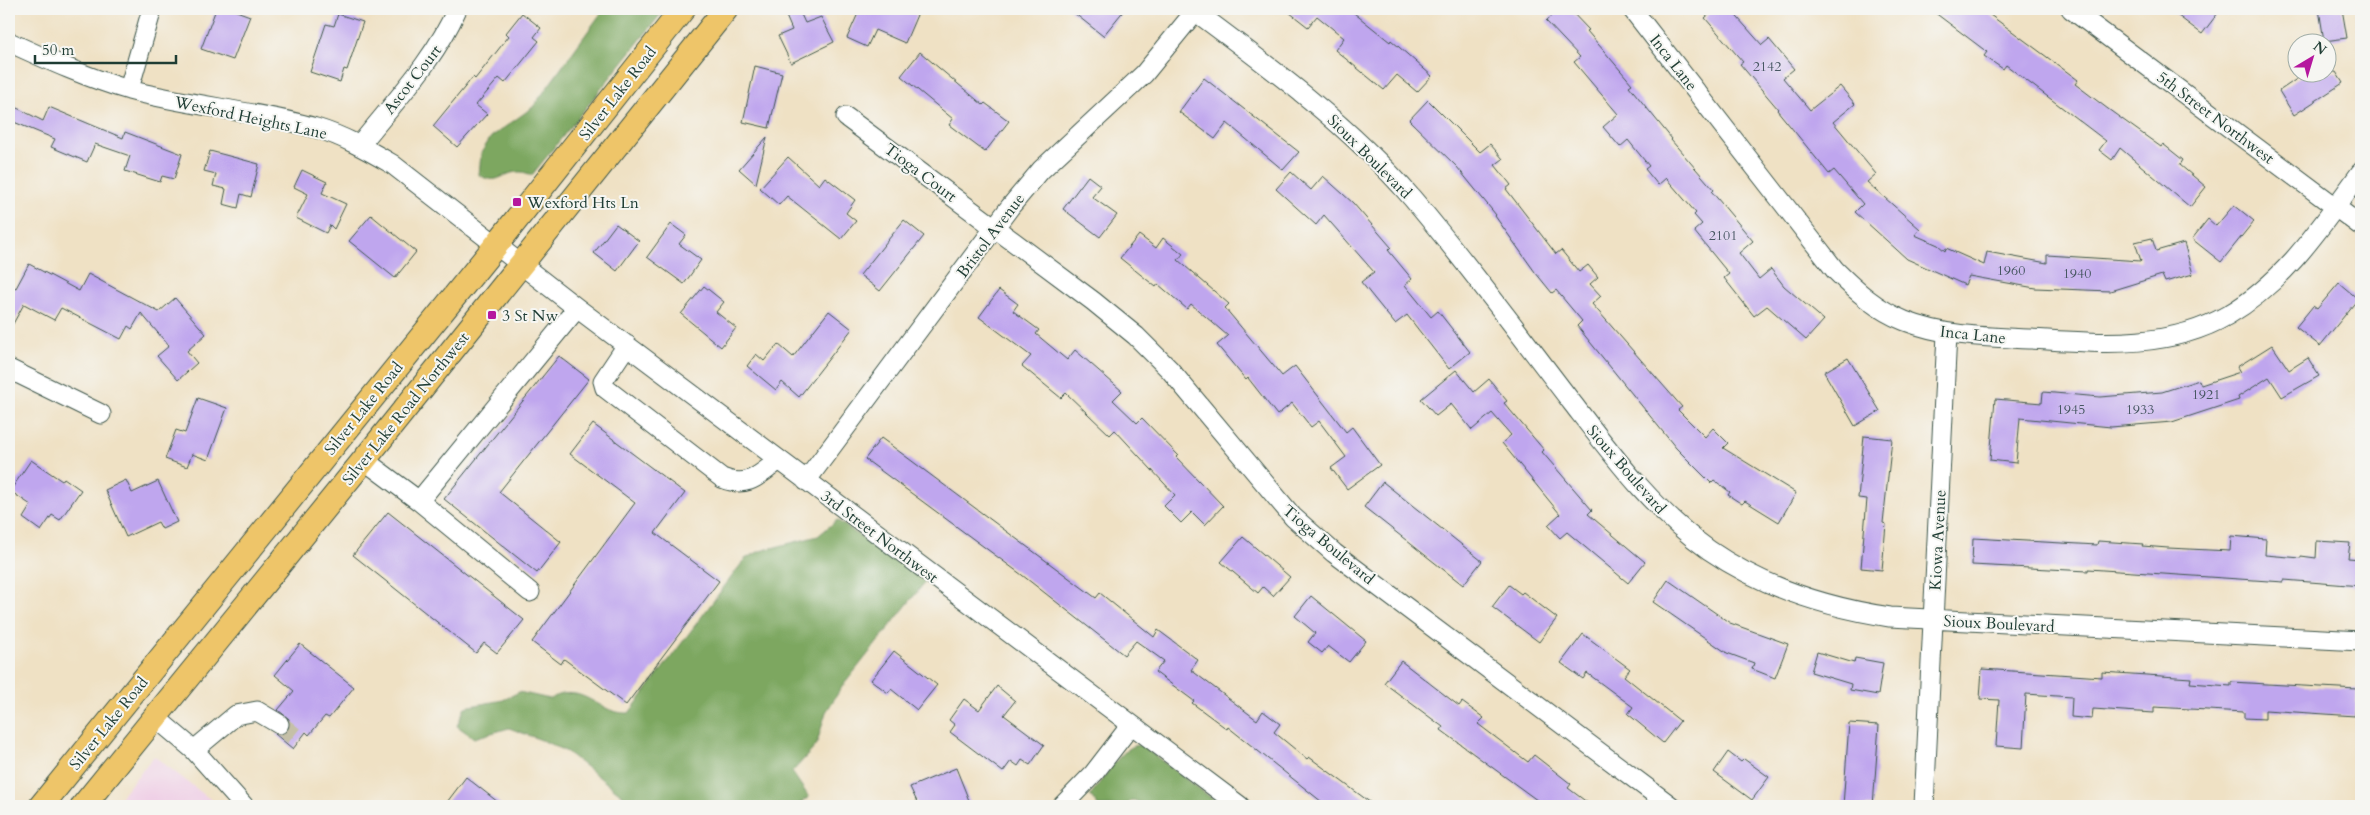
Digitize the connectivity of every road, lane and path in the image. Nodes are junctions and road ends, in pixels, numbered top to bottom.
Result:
1 (152, 9) edge
2 (456, 9) edge
3 (683, 9) edge
4 (726, 9) edge
5 (1632, 9) edge
6 (2071, 9) edge
7 (1194, 10) edge
8 (9, 42) edge
9 (128, 89) junction
10 (846, 117) dead end
11 (360, 145) junction
12 (2361, 172) edge
13 (2335, 206) junction
14 (2361, 226) edge
15 (995, 228) junction
16 (497, 244) junction
17 (521, 265) junction
18 (577, 308) junction
19 (1947, 334) junction
20 (627, 345) junction
21 (9, 369) edge
22 (101, 414) dead end
23 (364, 460) junction
24 (779, 460) junction
25 (806, 480) junction
26 (419, 501) junction
27 (530, 592) dead end
28 (1933, 620) junction
29 (2361, 641) edge
30 (155, 717) junction
31 (279, 724) tunnel mouth
32 (1131, 725) junction
33 (194, 750) junction
34 (41, 806) edge
35 (83, 806) edge
36 (244, 806) edge
37 (1062, 806) edge
38 (1240, 806) edge
39 (1671, 806) edge
40 (1924, 806) edge

1 - 9 street
2 - 11 street, Ascot Court
3 - 16 main road, Silver Lake Road
4 - 17 main road, Silver Lake Road Northwest
5 - 19 street, Inca Lane
6 - 13 street, 5th Street Northwest
7 - 15 street, Bristol Avenue
7 - 28 street, Sioux Boulevard
8 - 9 street, Wexford Heights Lane
9 - 11 street, Wexford Heights Lane
10 - 15 street, Tioga Court
11 - 16 street, Wexford Heights Lane
12 - 13 street, Inca Lane
13 - 14 street, 5th Street Northwest
13 - 19 street, Inca Lane
15 - 25 street, Bristol Avenue
15 - 39 street, Tioga Boulevard
16 - 17 street, Wexford Heights Lane
16 - 34 main road, Silver Lake Road
17 - 18 street, 3rd Street Northwest
17 - 23 main road, Silver Lake Road Northwest
18 - 20 street, 3rd Street Northwest
18 - 26 street
19 - 28 street, Kiowa Avenue
20 - 24 street, 3rd Street Northwest
20 - 24 street
21 - 22 street
23 - 26 street
23 - 30 main road, Silver Lake Road Northwest
24 - 25 street, 3rd Street Northwest
25 - 32 street, 3rd Street Northwest
26 - 27 street
28 - 29 street, Sioux Boulevard
28 - 40 street, Kiowa Avenue
30 - 33 street
30 - 35 main road, Silver Lake Road Northwest
31 - 33 street
32 - 37 street
32 - 38 street, 3rd Street Northwest
33 - 36 street

